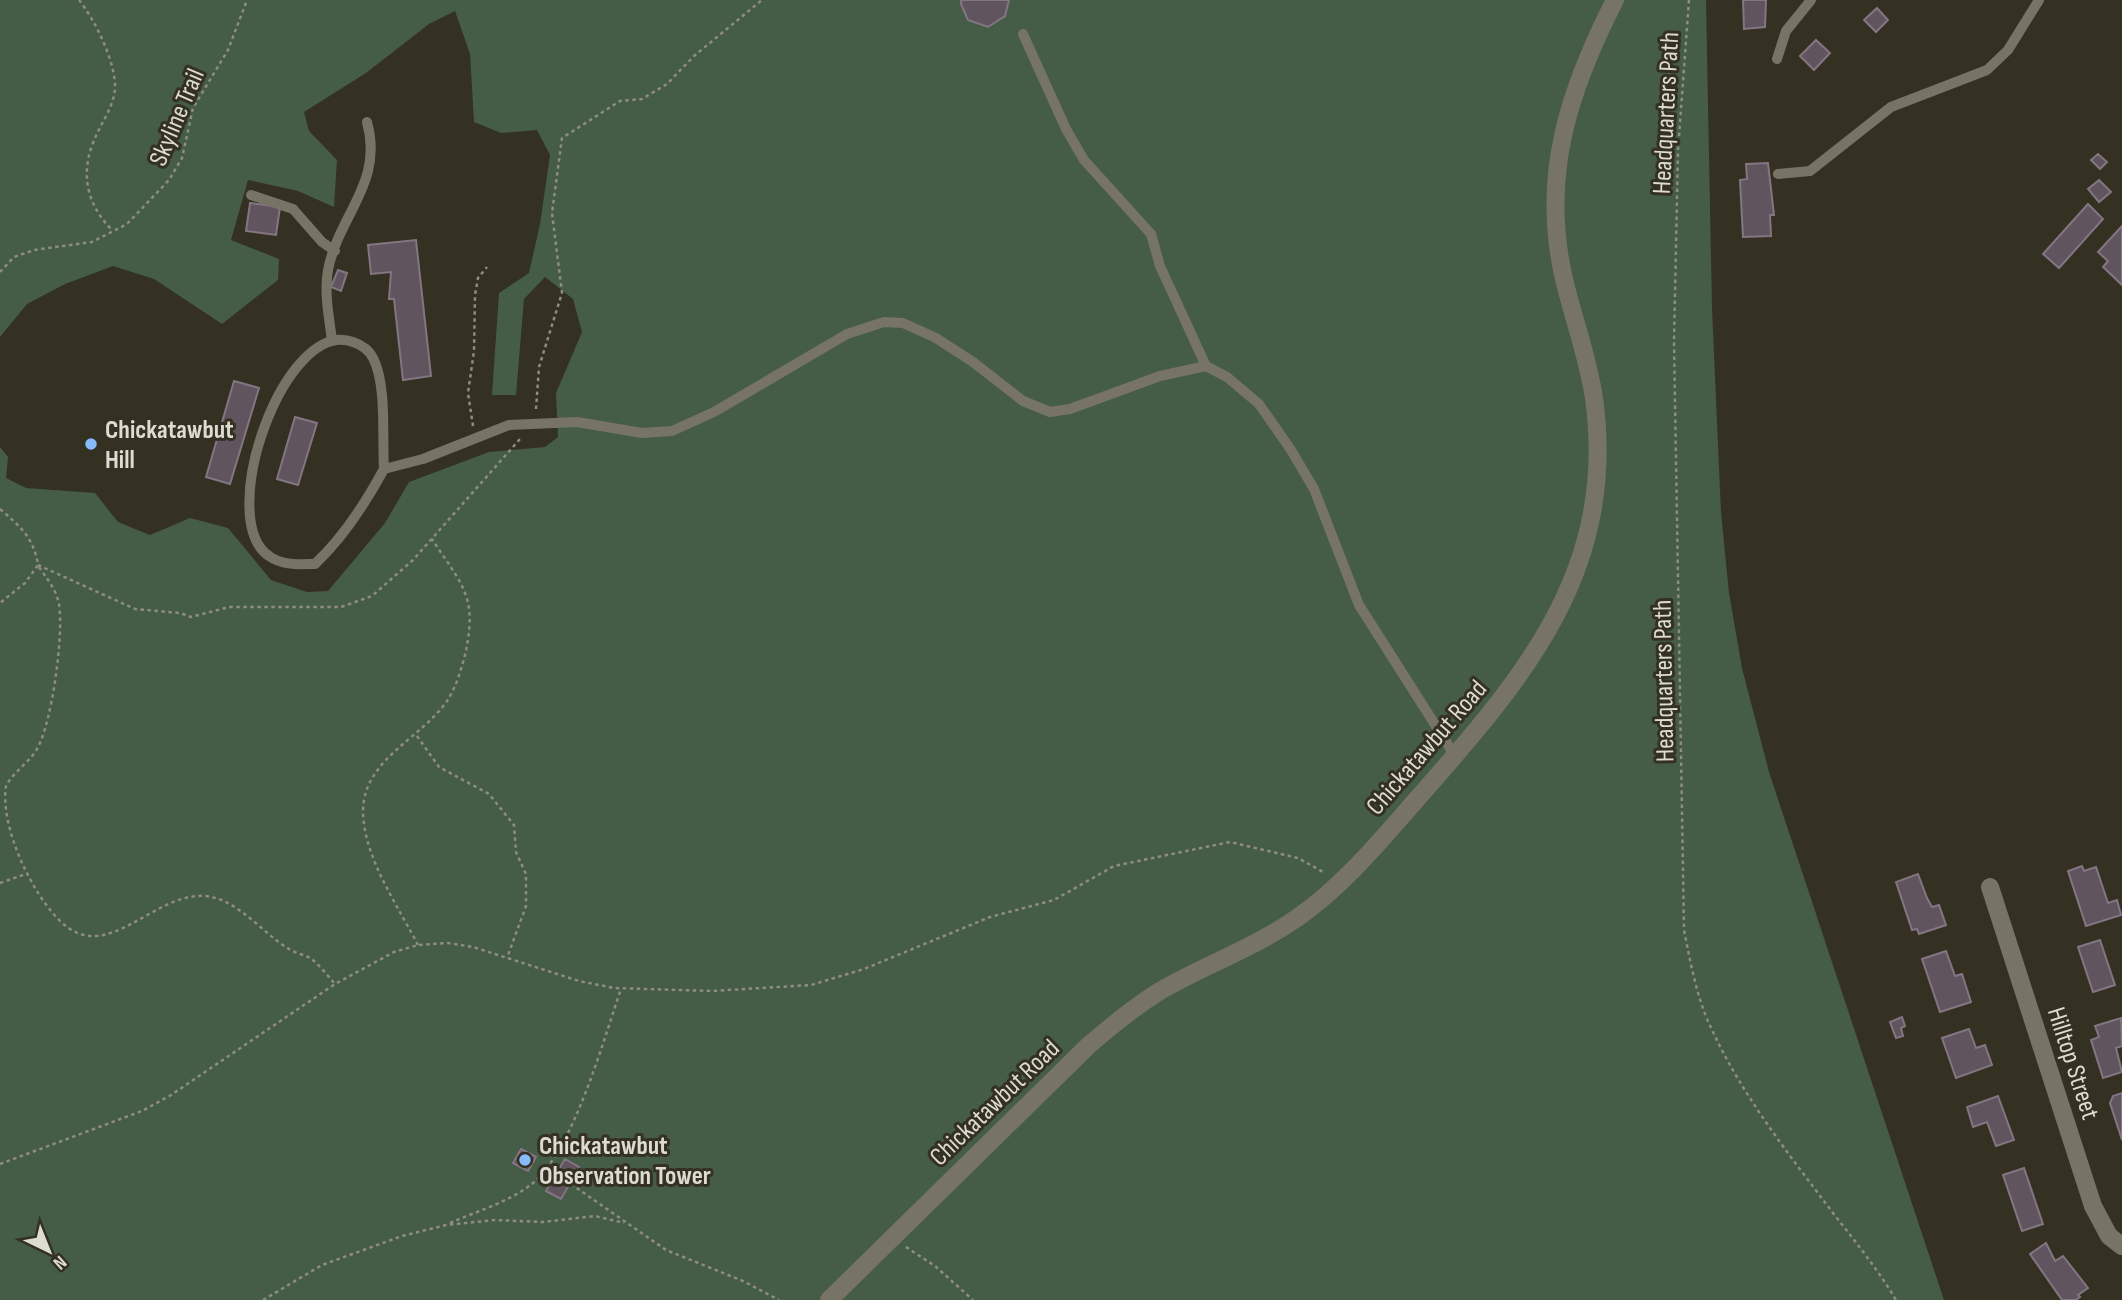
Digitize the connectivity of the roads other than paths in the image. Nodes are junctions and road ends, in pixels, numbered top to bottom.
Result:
1 (1615, 0) edge
2 (1811, 0) edge
3 (2039, 0) edge
4 (1023, 34) dead end
5 (1777, 59) dead end
6 (368, 122) dead end
7 (1778, 174) dead end
8 (251, 195) dead end
9 (335, 251) junction
10 (332, 340) junction
11 (1206, 366) junction
12 (384, 469) junction
13 (1455, 756) junction
14 (1990, 887) dead end
15 (2122, 1246) edge
16 (829, 1300) edge

1 - 13 main road, Chickatawbut Road
2 - 5 lane
3 - 7 lane
4 - 11 lane
6 - 9 lane
8 - 9 lane
9 - 10 lane
10 - 12 lane
10 - 12 lane
11 - 12 lane
11 - 13 lane
13 - 16 main road, Chickatawbut Road
14 - 15 main road, Hilltop Street

